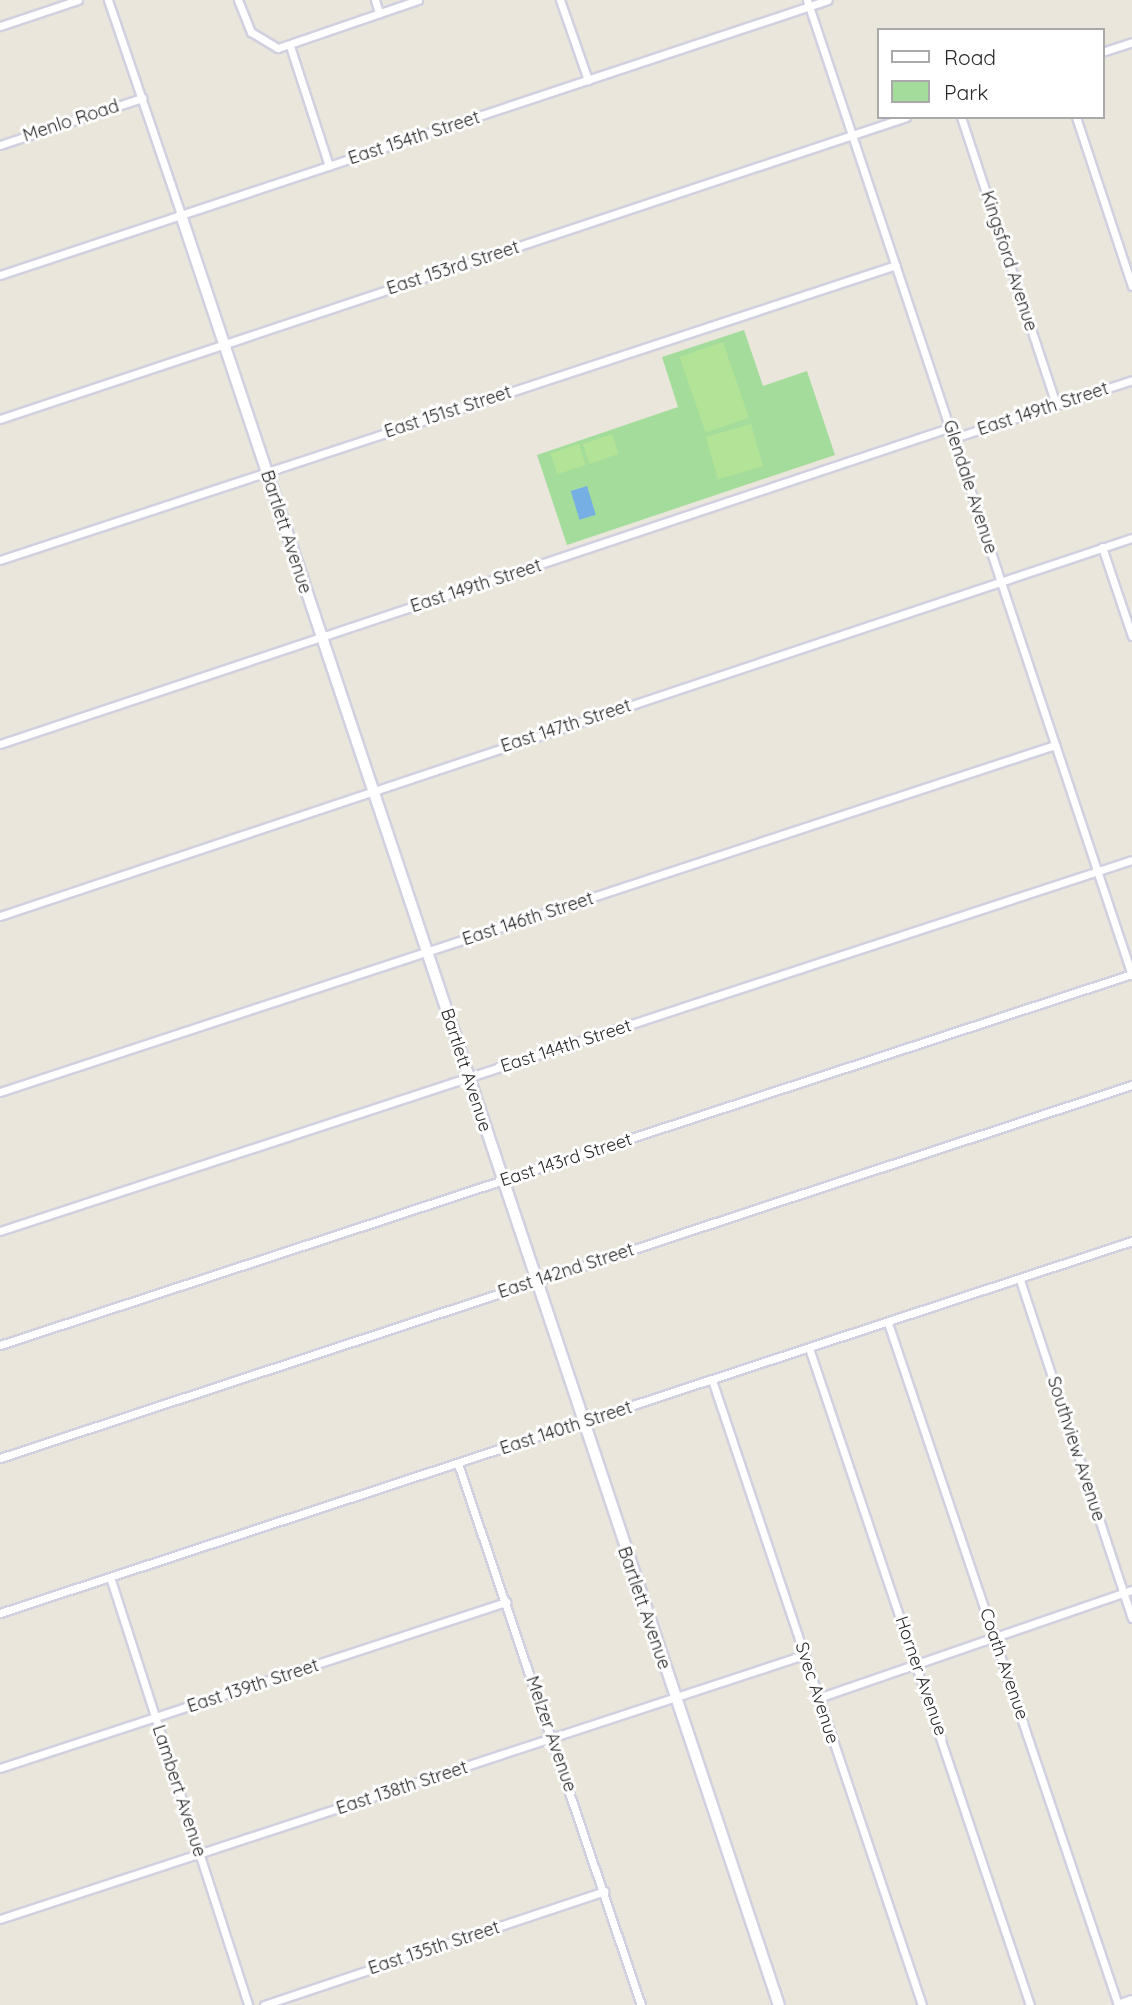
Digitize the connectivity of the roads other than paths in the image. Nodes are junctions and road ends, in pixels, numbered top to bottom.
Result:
1 (78, 0) edge
2 (108, 0) edge
3 (238, 0) edge
4 (375, 0) edge
5 (418, 0) edge
6 (560, 0) edge
7 (828, 0) edge
8 (808, 3) edge
9 (379, 13) junction
10 (0, 26) edge
11 (1132, 42) edge
12 (290, 46) junction
13 (1104, 51) edge
14 (587, 80) junction
15 (142, 98) junction
16 (900, 119) edge
17 (962, 119) edge
18 (1077, 119) edge
19 (852, 135) junction
20 (0, 145) edge
21 (329, 166) junction
22 (181, 215) junction
23 (895, 265) junction
24 (0, 275) edge
25 (1132, 286) edge
26 (224, 345) junction
27 (1132, 380) edge
28 (1056, 405) junction
29 (0, 419) edge
30 (951, 427) junction
31 (954, 438) junction
32 (267, 472) junction
33 (1132, 538) edge
34 (1102, 547) junction
35 (0, 560) edge
36 (1000, 581) junction
37 (1132, 636) edge
38 (322, 638) junction
39 (0, 744) edge
40 (1055, 745) junction
41 (373, 790) junction
42 (1132, 860) edge
43 (1096, 872) junction
44 (0, 916) edge
45 (427, 953) junction
46 (1132, 975) edge
47 (469, 1078) junction
48 (1132, 1085) edge
49 (0, 1092) edge
50 (503, 1181) junction
51 (0, 1231) edge
52 (1132, 1241) edge
53 (1020, 1280) junction
54 (535, 1282) junction
55 (888, 1323) junction
56 (0, 1345) edge
57 (809, 1348) junction
58 (712, 1380) junction
59 (582, 1424) junction
60 (0, 1458) edge
61 (457, 1464) junction
62 (110, 1577) junction
63 (1128, 1591) edge
64 (506, 1602) junction
65 (0, 1613) edge
66 (1132, 1618) edge
67 (995, 1637) junction
68 (804, 1654) junction
69 (917, 1664) junction
70 (674, 1697) junction
71 (818, 1698) junction
72 (156, 1719) junction
73 (553, 1738) junction
74 (0, 1768) edge
75 (199, 1855) junction
76 (604, 1891) junction
77 (0, 1919) edge
78 (1132, 2001) edge
79 (248, 2005) edge
80 (264, 2005) edge
81 (641, 2005) edge
82 (779, 2005) edge
83 (922, 2005) edge
84 (1030, 2005) edge
85 (1119, 2005) edge

1 - 10 street
2 - 15 street, Bartlett Avenue
3 - 12 street
4 - 9 street
5 - 9 street
6 - 14 street
7 - 8 street, East 154th Street
8 - 14 street, East 154th Street
8 - 19 street, Glendale Avenue
9 - 12 street
11 - 13 street
12 - 21 street
14 - 21 street, East 154th Street
15 - 20 street, Menlo Road
15 - 22 street, Bartlett Avenue
16 - 19 street, East 153rd Street
17 - 28 street, Kingsford Avenue
18 - 25 street
19 - 23 street, Glendale Avenue
19 - 26 street, East 153rd Street
21 - 22 street, East 154th Street
22 - 24 street, East 154th Street
22 - 26 street, Bartlett Avenue
23 - 30 street, Glendale Avenue
23 - 32 street, East 151st Street
26 - 29 street, East 153rd Street
26 - 32 street, Bartlett Avenue
27 - 28 street, East 149th Street
28 - 31 street, East 149th Street
30 - 31 street, Glendale Avenue
30 - 38 street, East 149th Street
31 - 36 street, Glendale Avenue
32 - 35 street, East 151st Street
32 - 38 street, Bartlett Avenue
33 - 34 street, East 147th Street
34 - 36 street, East 147th Street
34 - 37 street
36 - 40 street, Glendale Avenue
36 - 41 street, East 147th Street
38 - 39 street, East 149th Street
38 - 41 street, Bartlett Avenue
40 - 43 street, Glendale Avenue
40 - 45 street, East 146th Street
41 - 44 street, East 147th Street
41 - 45 street, Bartlett Avenue
42 - 43 street, East 144th Street
43 - 46 street, Glendale Avenue
43 - 47 street, East 144th Street
45 - 47 street, Bartlett Avenue
45 - 49 street, East 146th Street
46 - 50 street, East 143rd Street
47 - 50 street, Bartlett Avenue
47 - 51 street, East 144th Street
48 - 54 street, East 142nd Street
50 - 54 street, Bartlett Avenue
50 - 56 street, East 143rd Street
52 - 53 street, East 140th Street
53 - 55 street, East 140th Street
53 - 63 street, Southview Avenue
54 - 59 street, Bartlett Avenue
54 - 60 street, East 142nd Street
55 - 57 street, East 140th Street
55 - 67 street, Coath Avenue
57 - 58 street, East 140th Street
57 - 69 street, Horner Avenue
58 - 59 street, East 140th Street
58 - 68 street, Svec Avenue
59 - 61 street, East 140th Street
59 - 70 street, Bartlett Avenue
61 - 62 street, East 140th Street
61 - 64 street, Melzer Avenue
62 - 65 street, East 140th Street
62 - 72 street, Lambert Avenue
63 - 66 street, Southview Avenue
63 - 67 street
64 - 72 street, East 139th Street
64 - 73 street, Melzer Avenue
67 - 69 street
67 - 85 street, Coath Avenue
68 - 70 street, East 138th Street
68 - 71 street, Svec Avenue
69 - 71 street
69 - 84 street, Horner Avenue
70 - 73 street, East 138th Street
70 - 82 street, Bartlett Avenue
71 - 83 street, Svec Avenue
72 - 74 street, East 139th Street
72 - 75 street, Lambert Avenue
73 - 75 street, East 138th Street
73 - 76 street, Melzer Avenue
75 - 77 street, East 138th Street
75 - 79 street, Lambert Avenue
76 - 80 street, East 135th Street
76 - 81 street, Melzer Avenue
78 - 85 street

